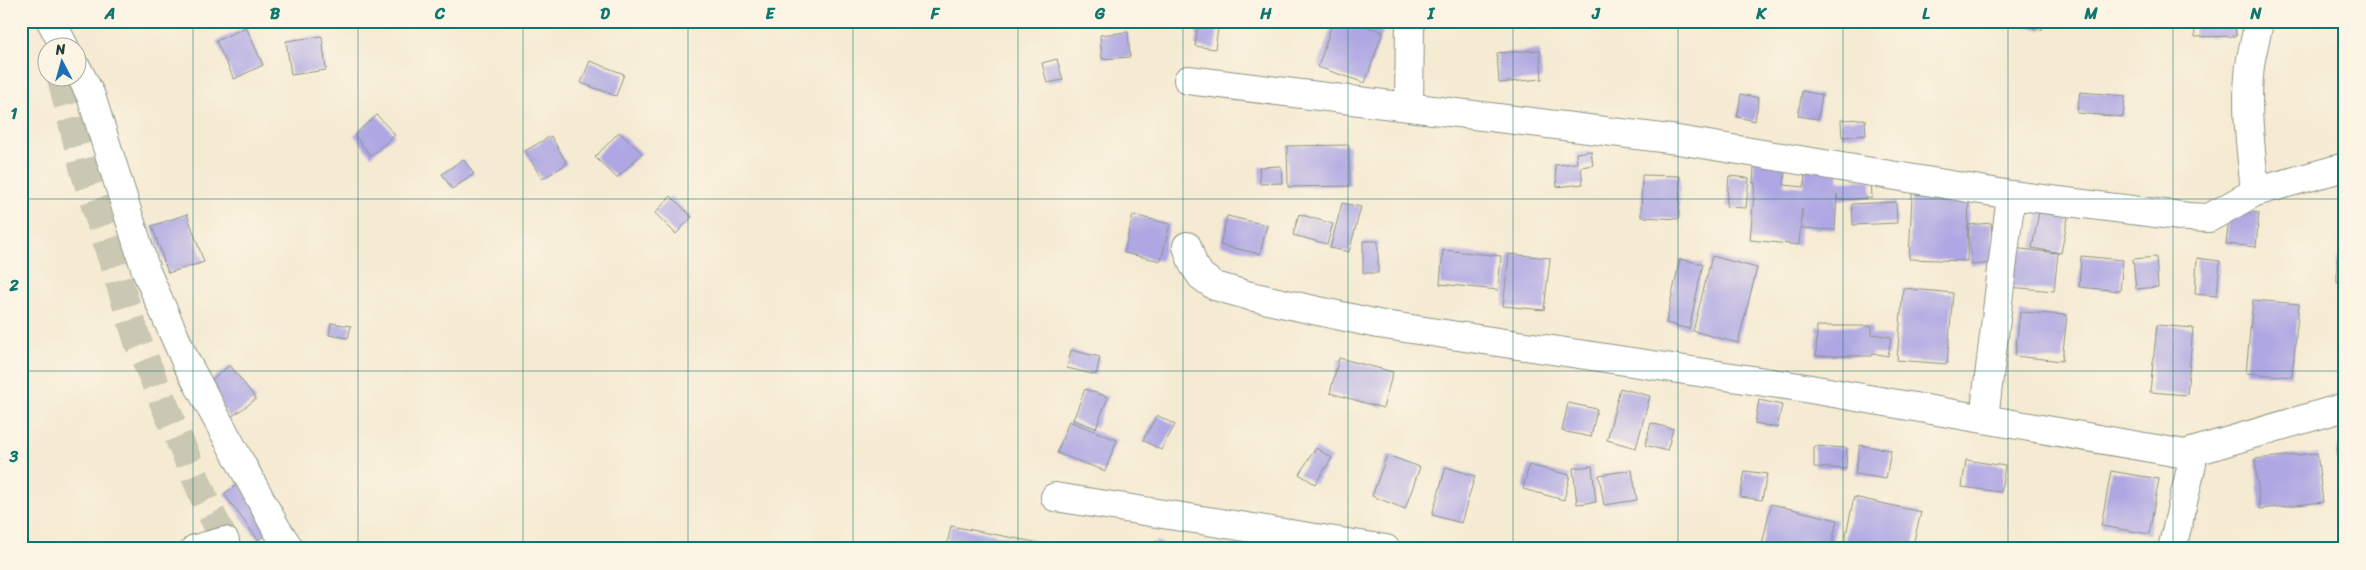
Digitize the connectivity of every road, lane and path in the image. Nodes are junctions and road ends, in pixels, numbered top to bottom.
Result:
1 (51, 21) edge
2 (1410, 21) edge
3 (2259, 21) edge
4 (60, 38) edge
5 (1188, 80) dead end
6 (87, 88) edge
7 (1410, 107) junction
8 (2345, 167) edge
9 (2255, 192) junction
10 (2011, 195) junction
11 (1187, 246) dead end
12 (2345, 407) edge
13 (1984, 418) junction
14 (2185, 454) junction
15 (1055, 497) dead end
16 (225, 541) dead end
17 (195, 549) edge
18 (290, 549) edge
19 (1386, 549) edge
20 (2172, 549) edge

1 - 4 street
2 - 7 street
3 - 9 street
5 - 7 street
6 - 18 street
7 - 10 street
8 - 9 street
9 - 10 street
10 - 13 street
11 - 13 street
12 - 14 street
13 - 14 street
14 - 20 street
15 - 19 street
16 - 17 street

